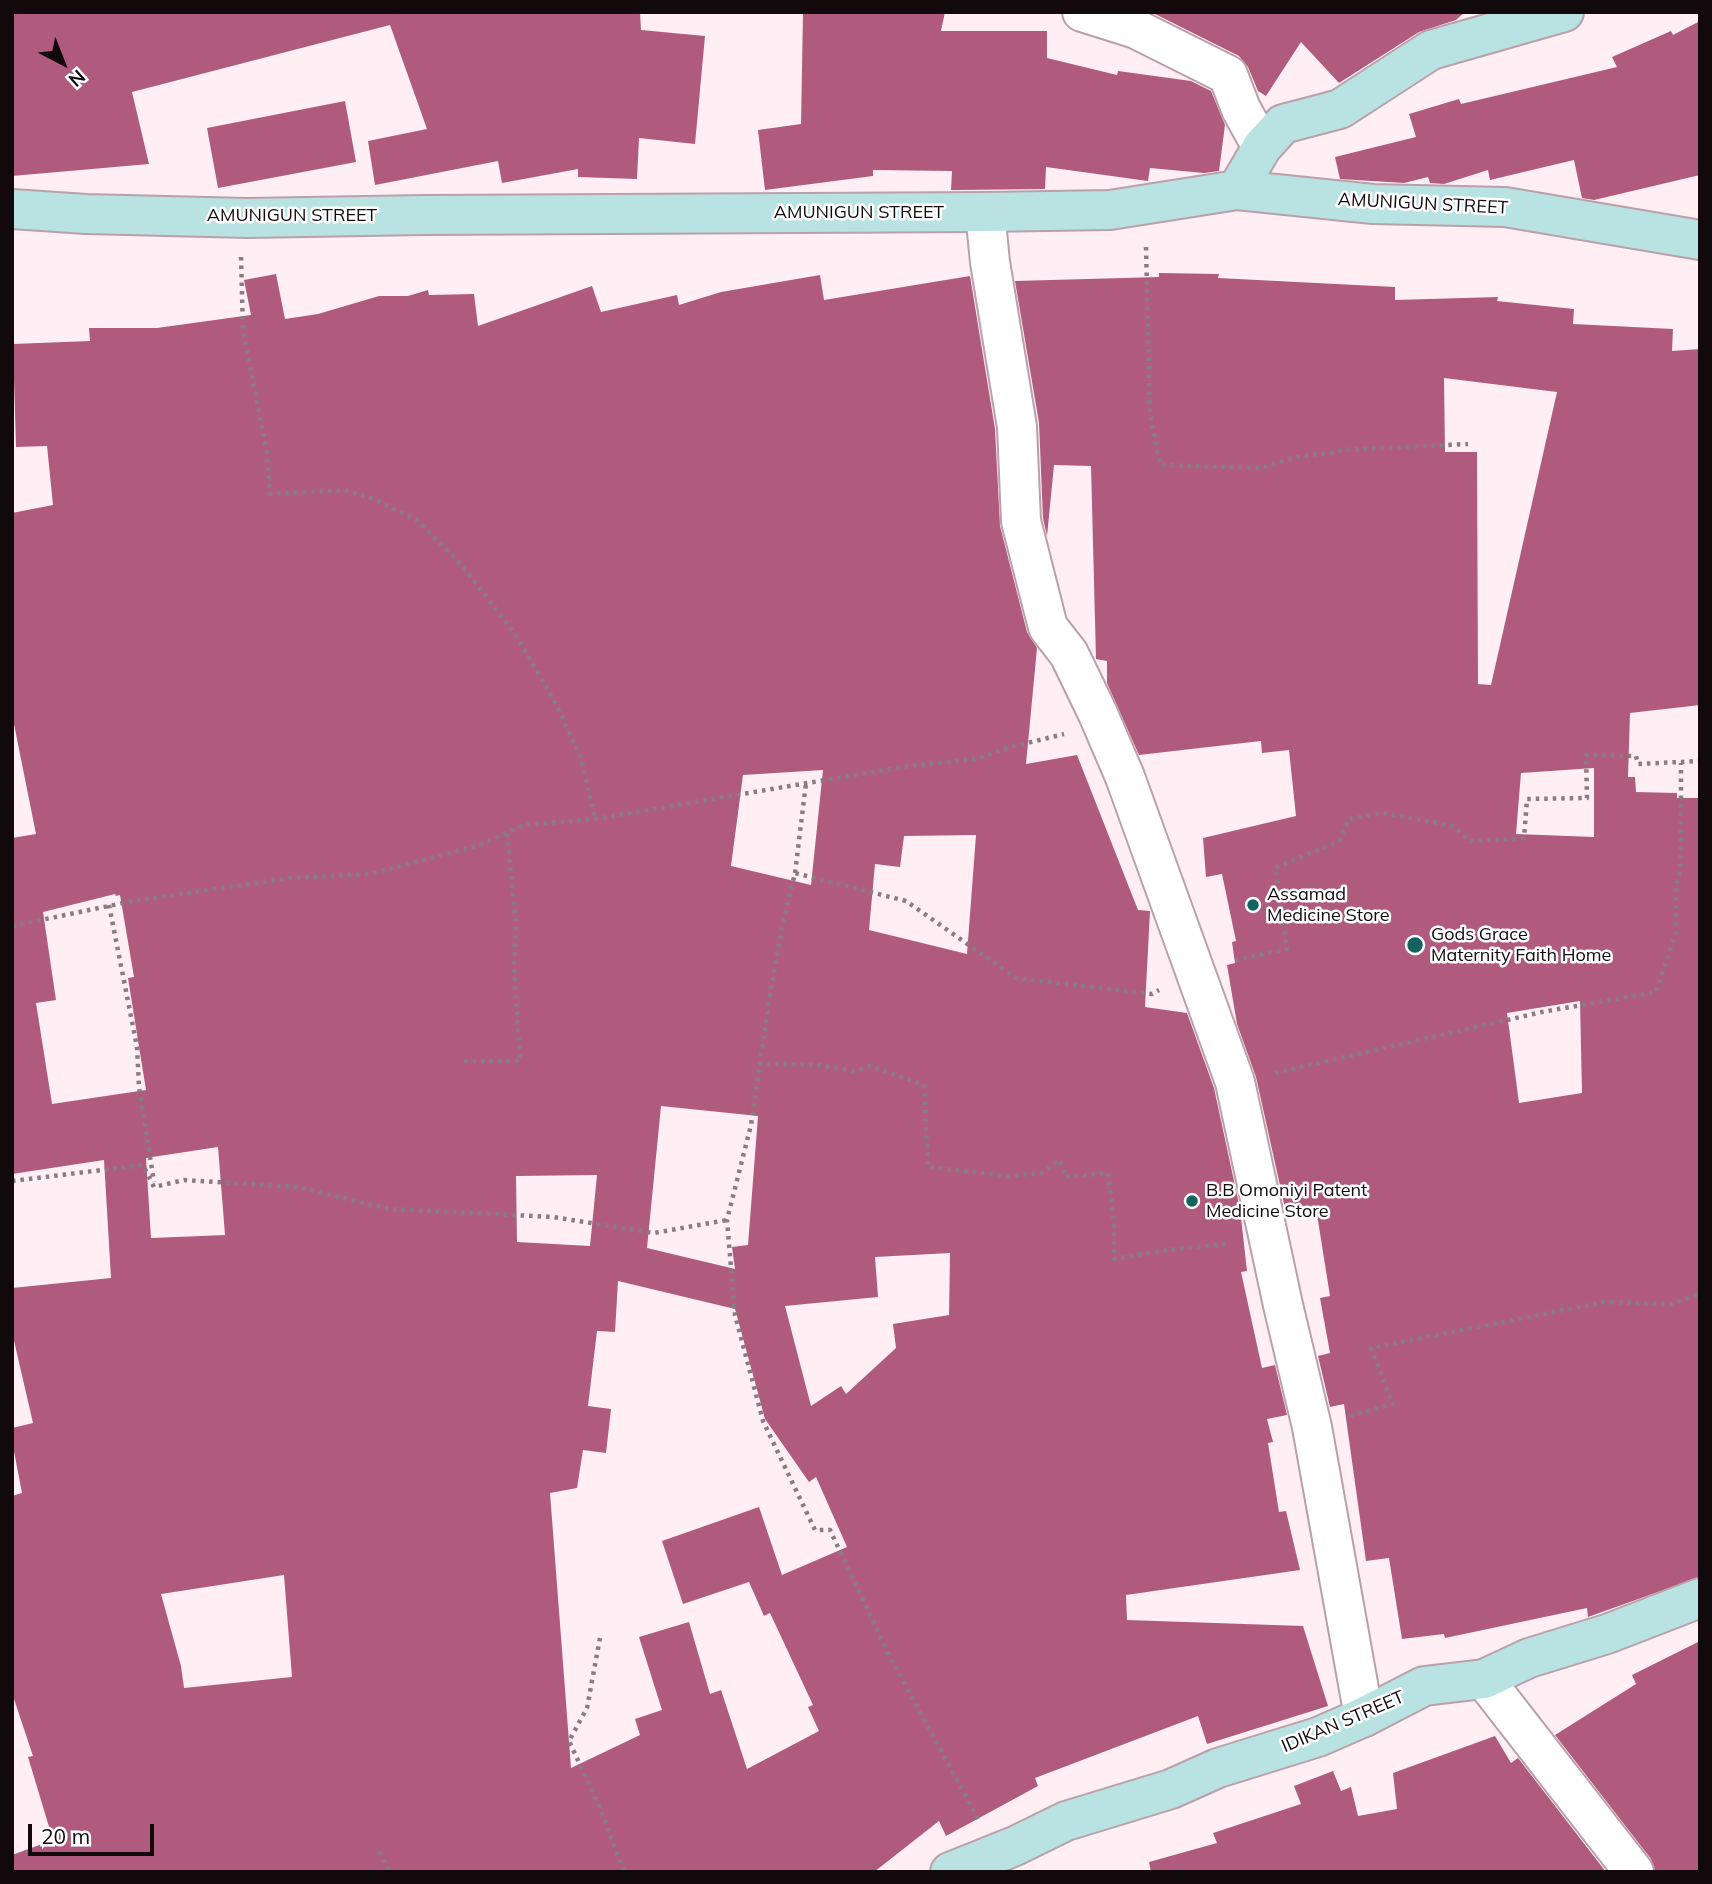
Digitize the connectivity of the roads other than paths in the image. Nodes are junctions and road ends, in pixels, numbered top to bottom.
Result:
1 (1082, 12) edge
2 (1564, 12) edge
3 (1262, 147) junction
4 (1237, 190) junction
5 (12, 209) edge
6 (985, 212) junction
7 (1700, 240) edge
8 (1700, 1598) edge
9 (1484, 1679) junction
10 (1364, 1717) junction
11 (950, 1872) edge
12 (1634, 1872) edge

1 - 3 street
2 - 3 main road
3 - 4 main road
4 - 6 main road, AMUNIGUN STREET
4 - 7 main road, AMUNIGUN STREET
5 - 6 main road, AMUNIGUN STREET
6 - 10 street
8 - 9 main road, IDIKAN STREET
9 - 10 main road, IDIKAN STREET
9 - 12 street
10 - 11 main road, IDIKAN STREET

